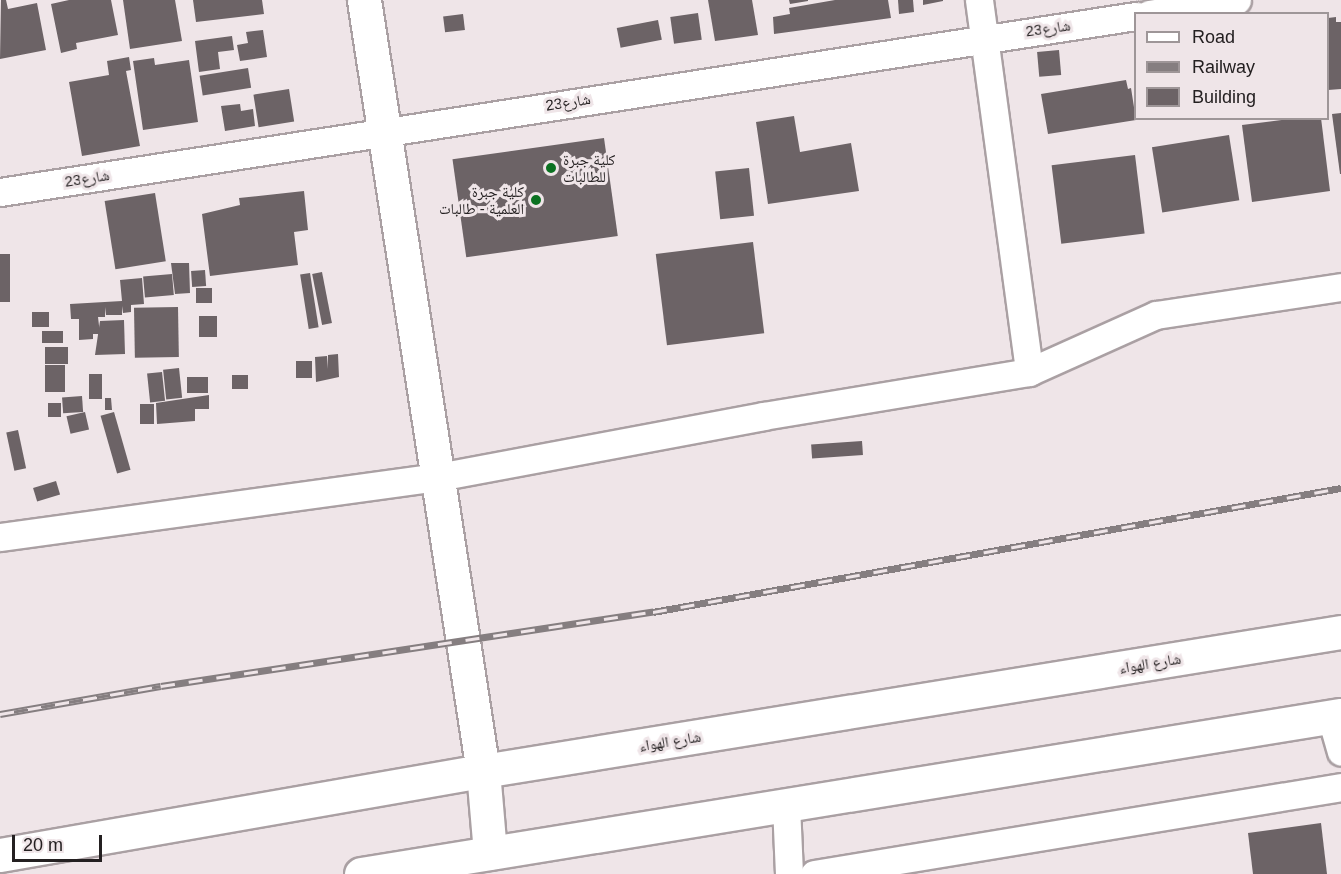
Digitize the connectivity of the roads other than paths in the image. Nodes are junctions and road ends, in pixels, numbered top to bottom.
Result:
1 (364, 0) edge
2 (979, 0) edge
3 (1238, 0) edge
4 (1162, 12) edge
5 (1134, 15) edge
6 (985, 38) junction
7 (387, 131) junction
8 (0, 192) edge
9 (1341, 287) edge
10 (1029, 372) junction
11 (438, 477) junction
12 (0, 537) edge
13 (1341, 632) edge
14 (1336, 716) edge
15 (1341, 752) edge
16 (483, 771) junction
17 (1341, 787) edge
18 (786, 805) junction
19 (490, 852) junction
20 (0, 855) edge
21 (361, 874) edge
22 (789, 874) edge
23 (814, 874) edge

1 - 7 main road
2 - 6 street
3 - 4 street
5 - 6 street, شارع23
6 - 7 street, شارع23
6 - 10 street
7 - 8 street, شارع23
7 - 11 main road
9 - 10 street
10 - 11 street
11 - 12 street
11 - 16 main road
13 - 16 main road, شارع الهواء
14 - 15 street
14 - 18 main road
16 - 19 main road
16 - 20 main road, شارع الهواء
17 - 23 street
18 - 19 main road
18 - 22 street
19 - 21 main road

